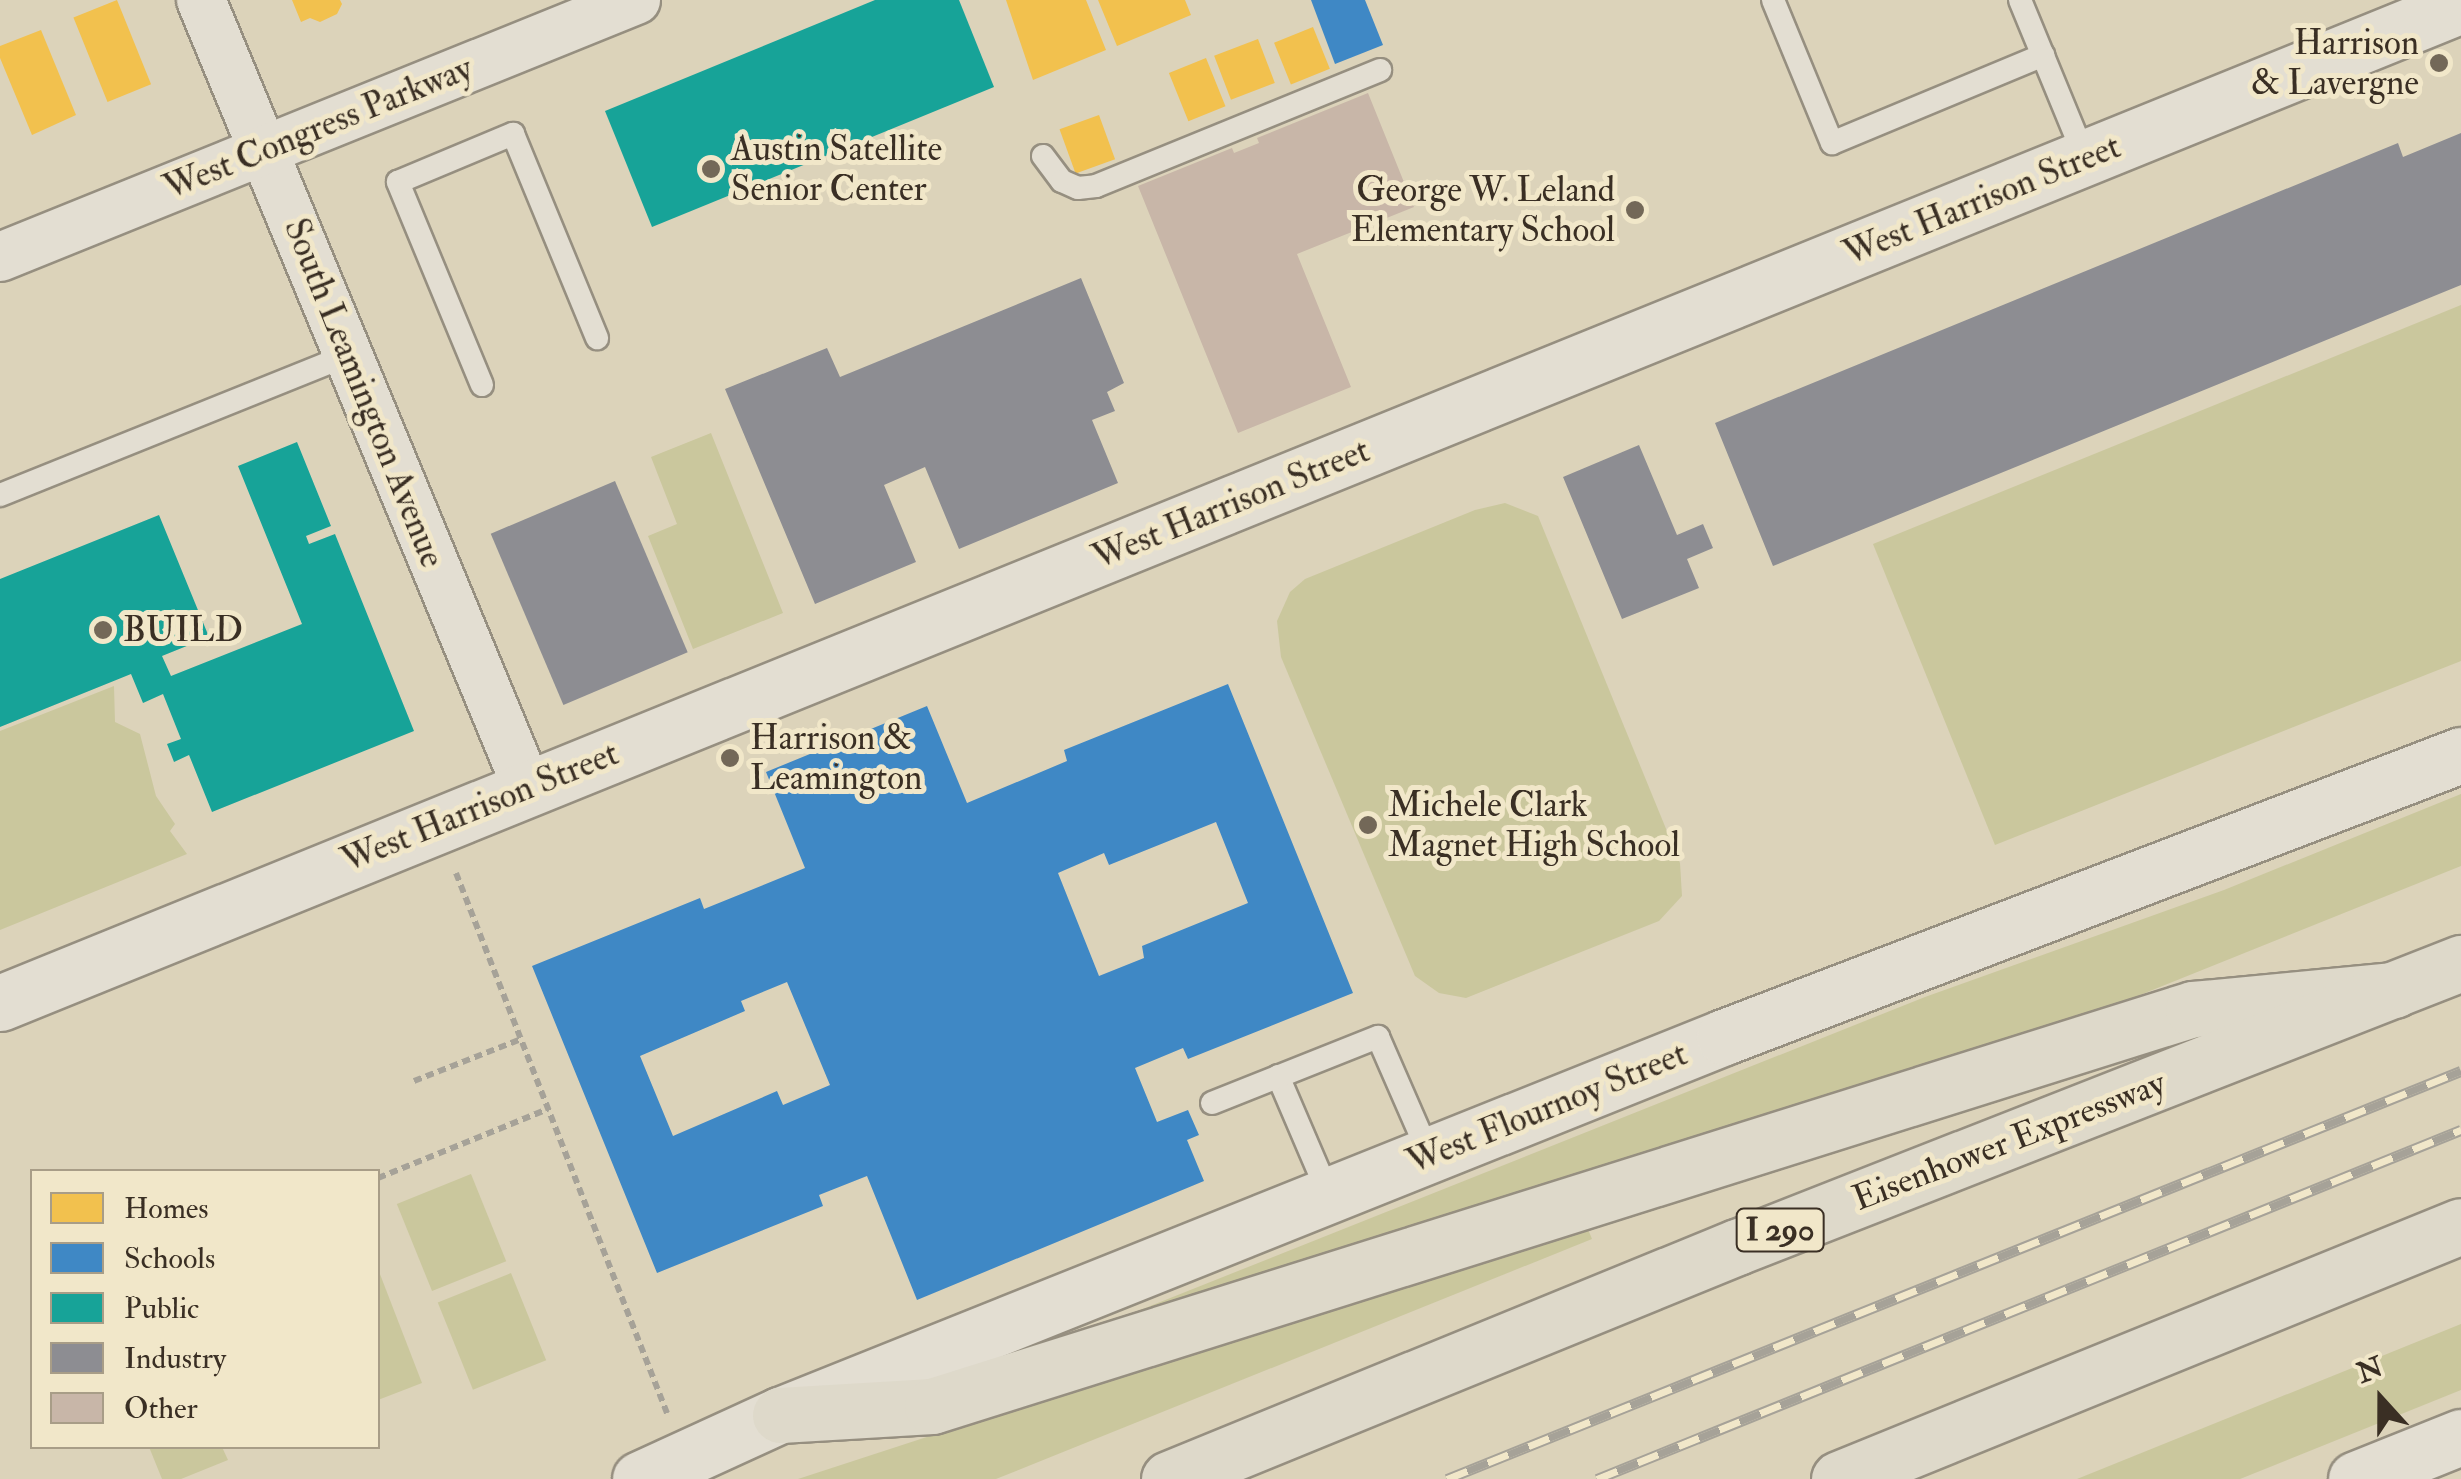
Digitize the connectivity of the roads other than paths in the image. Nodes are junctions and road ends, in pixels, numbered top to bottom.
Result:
1 (202, 0) edge
2 (636, 0) edge
3 (1773, 0) edge
4 (2020, 0) edge
5 (2461, 5) edge
6 (2043, 55) junction
7 (1380, 70) dead end
8 (264, 150) junction
9 (1044, 156) dead end
10 (2085, 158) junction
11 (0, 257) edge
12 (597, 338) dead end
13 (348, 355) junction
14 (482, 385) dead end
15 (0, 495) edge
16 (2461, 755) edge
17 (527, 787) junction
18 (2461, 963) edge
19 (2394, 990) junction
20 (0, 1003) edge
21 (1278, 1076) junction
22 (1212, 1103) dead end
23 (1429, 1155) junction
24 (1329, 1195) junction
25 (2461, 1226) edge
26 (2002, 1414) junction
27 (780, 1415) junction
28 (2461, 1437) edge
29 (640, 1479) edge
30 (1169, 1479) edge
31 (1839, 1479) edge
32 (1932, 1479) edge
33 (2356, 1479) edge

1 - 8 street, South Leamington Avenue
2 - 8 street, West Congress Parkway
3 - 6 lane
4 - 6 lane
5 - 10 street, West Harrison Street
6 - 10 lane
7 - 9 lane
8 - 11 street, West Congress Parkway
8 - 13 street, South Leamington Avenue
10 - 17 street, West Harrison Street
12 - 14 lane
13 - 15 lane
13 - 17 street, South Leamington Avenue
16 - 23 street, West Flournoy Street
17 - 20 street, West Harrison Street
18 - 19 highway, Eisenhower Expressway / I 290
19 - 27 highway
19 - 30 highway, Eisenhower Expressway / I 290
21 - 22 lane
21 - 23 lane
21 - 24 lane
23 - 24 street, West Flournoy Street
24 - 27 street, West Flournoy Street
25 - 26 highway
26 - 31 highway
26 - 32 highway
27 - 29 street, West Flournoy Street
28 - 33 street

